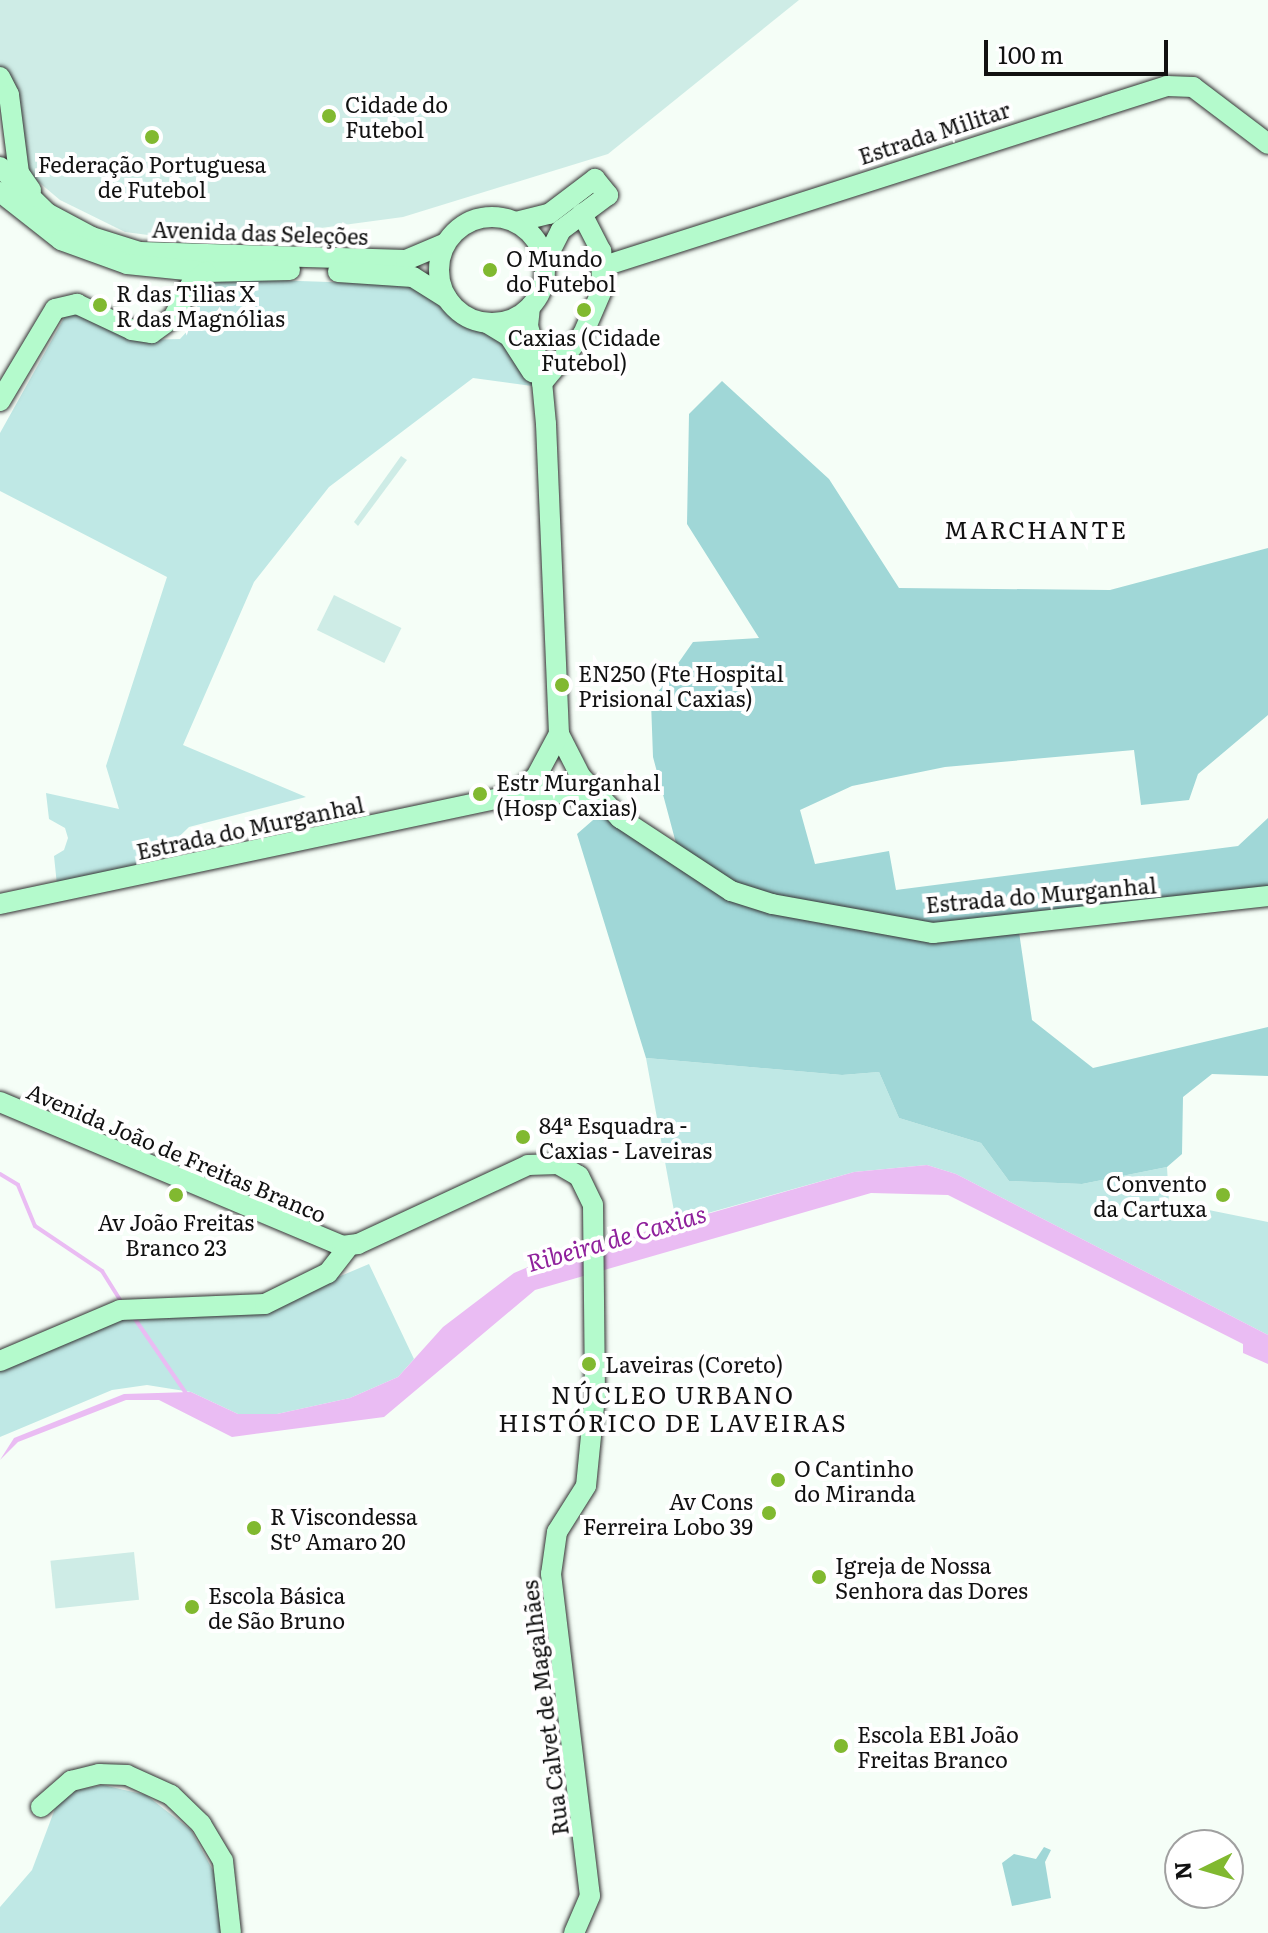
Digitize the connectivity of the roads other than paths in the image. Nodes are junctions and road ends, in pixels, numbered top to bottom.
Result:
1 (0, 77) edge
2 (1268, 144) edge
3 (0, 167) edge
4 (0, 192) edge
5 (47, 213) junction
6 (582, 214) junction
7 (516, 222) junction
8 (446, 243) junction
9 (545, 262) junction
10 (604, 266) junction
11 (155, 269) junction
12 (206, 272) junction
13 (448, 299) junction
14 (530, 307) junction
15 (178, 309) junction
16 (487, 323) junction
17 (534, 348) junction
18 (569, 351) junction
19 (543, 391) junction
20 (0, 401) edge
21 (559, 734) junction
22 (581, 777) junction
23 (541, 784) junction
24 (608, 807) junction
25 (1268, 896) edge
26 (0, 904) edge
27 (0, 1102) edge
28 (349, 1246) junction
29 (0, 1361) edge
30 (41, 1807) dead end
31 (231, 1933) edge
32 (574, 1933) edge

1 - 5 street
2 - 10 street, Estrada Militar
3 - 5 street, Avenida das Seleções
4 - 11 street, Avenida das Seleções
5 - 8 street, Avenida das Seleções
6 - 7 street
6 - 9 street
6 - 10 street
7 - 8 street
7 - 9 street
8 - 13 street
9 - 14 street
10 - 18 street
11 - 12 street, Avenida das Seleções
11 - 15 street
12 - 13 street, Avenida das Seleções
12 - 15 street
13 - 16 street
14 - 16 street
14 - 17 street
15 - 20 street
16 - 19 street
17 - 18 street
17 - 19 street
18 - 19 street
19 - 21 street
21 - 22 street, Estrada do Murganhal
21 - 23 street
22 - 23 street, Estrada do Murganhal
22 - 24 street, Estrada do Murganhal
23 - 24 street, Estrada do Murganhal
23 - 26 street, Estrada do Murganhal
24 - 25 street, Estrada do Murganhal
27 - 28 street, Avenida João de Freitas Branco
28 - 29 street
28 - 32 street, Rua Calvet de Magalhães
30 - 31 street

